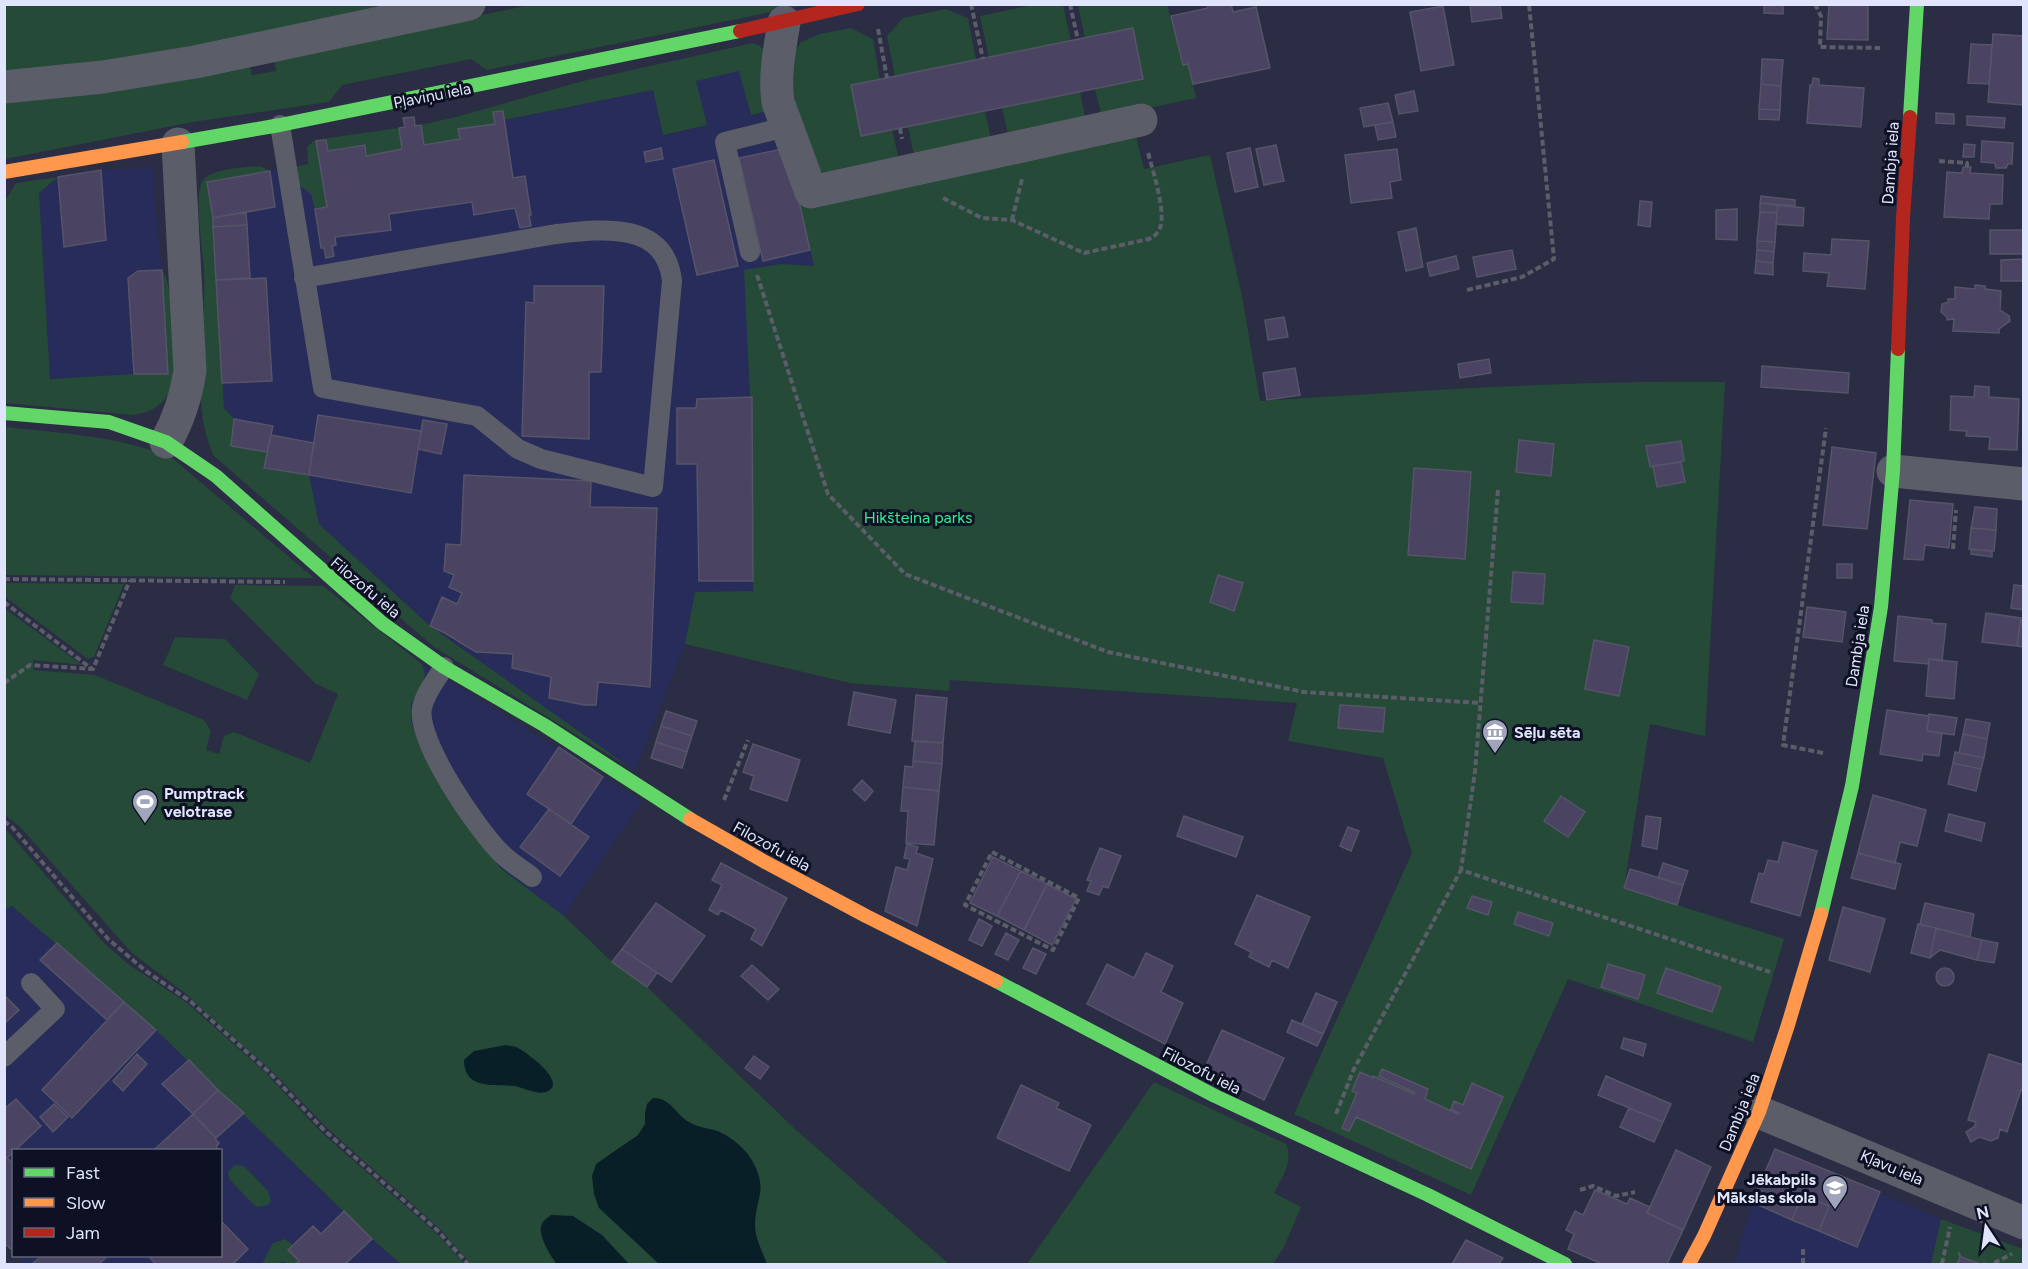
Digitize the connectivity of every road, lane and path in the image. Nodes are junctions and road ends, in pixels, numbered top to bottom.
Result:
1 (470, 4) edge
2 (858, 4) edge
3 (971, 4) edge
4 (1070, 4) edge
5 (1529, 4) edge
6 (1815, 4) edge
7 (1917, 4) edge
8 (784, 22) junction
9 (877, 26) dead end
10 (1078, 40) dead end
11 (1914, 49) junction
12 (983, 59) dead end
13 (887, 78) dead end
14 (4, 87) edge
15 (1141, 120) joint
16 (280, 125) junction
17 (786, 127) junction
18 (178, 144) junction
19 (909, 171) junction
20 (4, 172) edge
21 (750, 252) joint
22 (304, 279) junction
23 (1467, 290) dead end
24 (4, 413) edge
25 (1826, 428) dead end
26 (166, 442) junction
27 (1893, 471) junction
28 (2024, 484) edge
29 (1498, 490) dead end
30 (4, 579) edge
31 (130, 580) junction
32 (333, 582) junction
33 (4, 602) edge
34 (444, 667) junction
35 (93, 669) junction
36 (4, 683) edge
37 (1480, 703) junction
38 (748, 740) dead end
39 (1856, 759) junction
40 (4, 821) edge
41 (712, 832) junction
42 (1461, 870) junction
43 (532, 877) dead end
44 (989, 917) junction
45 (986, 923) dead end
46 (1015, 931) junction
47 (1012, 937) dead end
48 (1042, 945) junction
49 (1039, 950) dead end
50 (1801, 982) junction
51 (31, 983) dead end
52 (4, 1057) edge
53 (1759, 1112) junction
54 (1323, 1146) junction
55 (1580, 1190) dead end
56 (1635, 1192) dead end
57 (2024, 1222) edge
58 (1803, 1249) dead end
59 (468, 1264) edge
60 (1566, 1264) edge
61 (1689, 1264) edge
62 (1803, 1264) edge

1 - 14 street
2 - 8 street, Pļaviņu iela
3 - 12 path
4 - 10 path
5 - 23 path
6 - 11 path
7 - 11 street, Dambja iela
8 - 16 street, Pļaviņu iela
8 - 17 street
9 - 13 path
11 - 27 street, Dambja iela
15 - 19 street
15 - 19 path
16 - 18 street, Pļaviņu iela
16 - 22 lane
17 - 19 street
17 - 21 lane
18 - 20 street, Pļaviņu iela
18 - 26 street
21 - 37 path
22 - 22 lane
24 - 26 street, Filozofu iela
25 - 39 path
26 - 32 street, Filozofu iela
27 - 28 street
27 - 39 street, Dambja iela
29 - 37 path
30 - 31 path
31 - 32 path
31 - 35 path
32 - 34 street, Filozofu iela
33 - 35 path
34 - 41 street, Filozofu iela
34 - 43 lane
35 - 36 path
37 - 42 path
38 - 41 path
39 - 50 street, Dambja iela
40 - 59 path
41 - 54 street, Filozofu iela
42 - 50 path
42 - 54 path
44 - 45 path
44 - 46 path
44 - 48 path
46 - 47 path
46 - 48 path
48 - 49 path
50 - 53 street, Dambja iela
51 - 52 lane
53 - 57 street, Kļavu iela
53 - 61 street, Dambja iela
54 - 60 street, Filozofu iela
55 - 56 path
58 - 62 path

